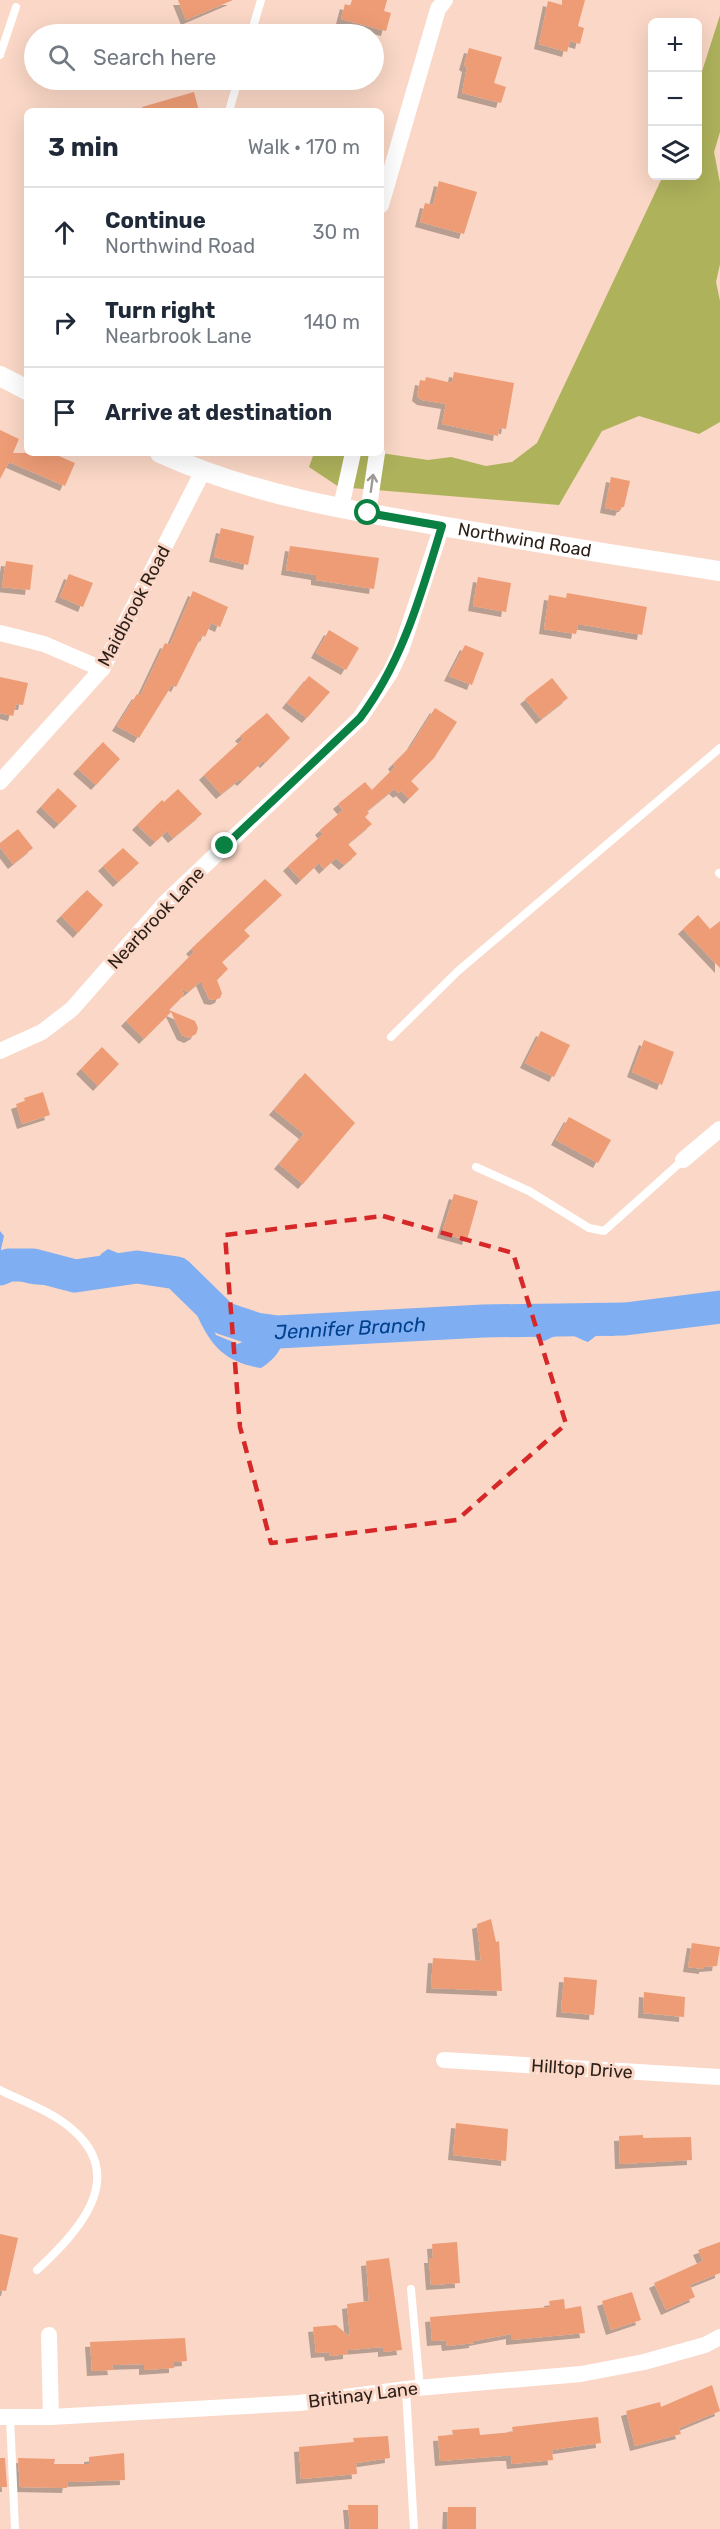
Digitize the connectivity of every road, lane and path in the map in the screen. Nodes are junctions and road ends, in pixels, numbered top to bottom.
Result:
1 (261, 0) edge
2 (445, 0) edge
3 (16, 7) dead end
4 (254, 24) edge
5 (0, 55) edge
6 (235, 90) edge
7 (230, 108) edge
8 (384, 195) edge
9 (0, 376) edge
10 (24, 388) edge
11 (167, 456) edge
12 (352, 456) edge
13 (376, 456) edge
14 (203, 471) junction
15 (341, 507) junction
16 (368, 513) junction
17 (442, 526) junction
18 (720, 572) edge
19 (0, 633) edge
20 (102, 669) junction
21 (720, 748) edge
22 (0, 782) edge
23 (391, 1037) dead end
24 (0, 1051) edge
25 (720, 1129) edge
26 (683, 1160) joint
27 (476, 1167) dead end
28 (444, 2060) dead end
29 (720, 2077) edge
30 (0, 2090) edge
31 (37, 2270) dead end
32 (411, 2289) dead end
33 (49, 2335) dead end
34 (720, 2337) edge
35 (413, 2389) junction
36 (5, 2417) edge
37 (51, 2417) junction
38 (15, 2529) edge
39 (414, 2529) edge

1 - 4 lane
2 - 8 street
3 - 5 lane
6 - 7 lane
9 - 10 street
11 - 14 street, Northwind Road
12 - 15 street
16 -> 13 street
14 - 15 street, Northwind Road
14 - 20 street, Maidbrook Road
15 - 16 street, Northwind Road
16 - 17 street, Northwind Road
17 - 18 street, Northwind Road
17 - 24 street, Nearbrook Lane
19 - 20 street
20 - 22 street, Maidbrook Road
21 - 23 lane
25 - 26 street
26 - 27 lane
28 - 29 street, Hilltop Drive
30 - 31 lane
32 - 35 lane
33 - 37 street
34 - 35 street, Britinay Lane
35 - 37 street, Britinay Lane
35 - 39 lane
36 - 37 street, Britinay Lane
36 - 38 lane

